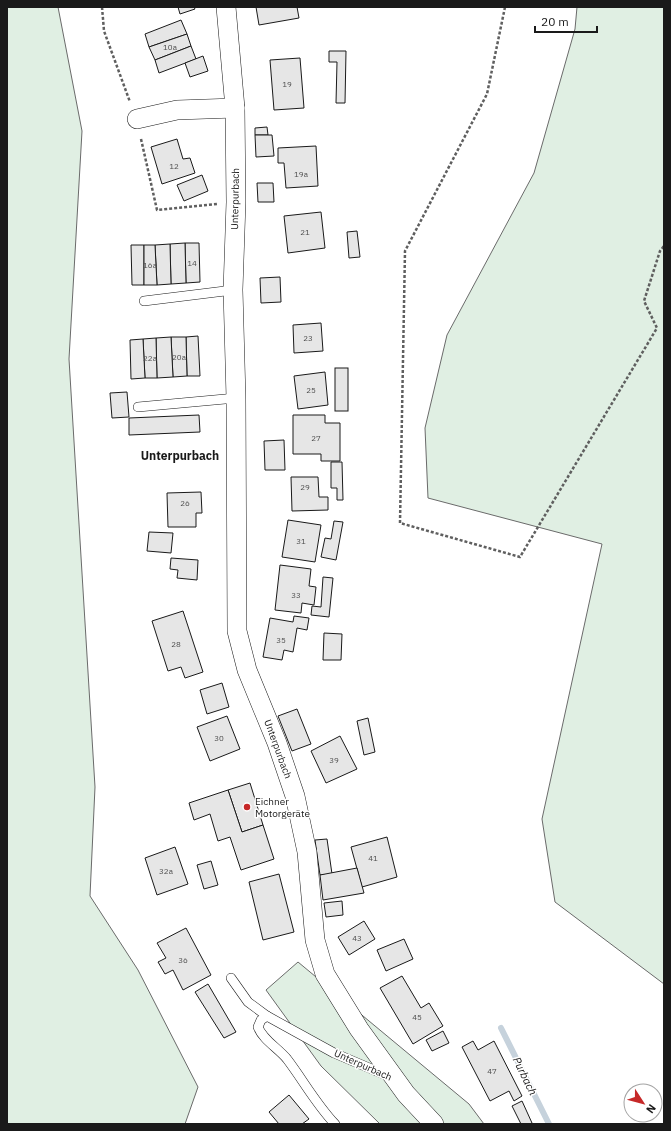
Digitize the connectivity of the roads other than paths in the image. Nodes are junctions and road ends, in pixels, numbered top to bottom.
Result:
1 (226, 7) edge
2 (235, 108) junction
3 (137, 119) road end
4 (233, 290) junction
5 (144, 301) dead end
6 (236, 398) junction
7 (138, 407) dead end
8 (231, 978) dead end
9 (267, 1016) junction
10 (402, 1087) junction
11 (335, 1124) edge
12 (434, 1124) edge

1 - 2 street, Unterpurbach
2 - 3 street
2 - 4 street, Unterpurbach
4 - 5 lane
4 - 6 street, Unterpurbach
6 - 7 lane
6 - 10 street, Unterpurbach
8 - 9 lane, Unterpurbach
9 - 10 lane, Unterpurbach
9 - 11 lane
10 - 12 street

